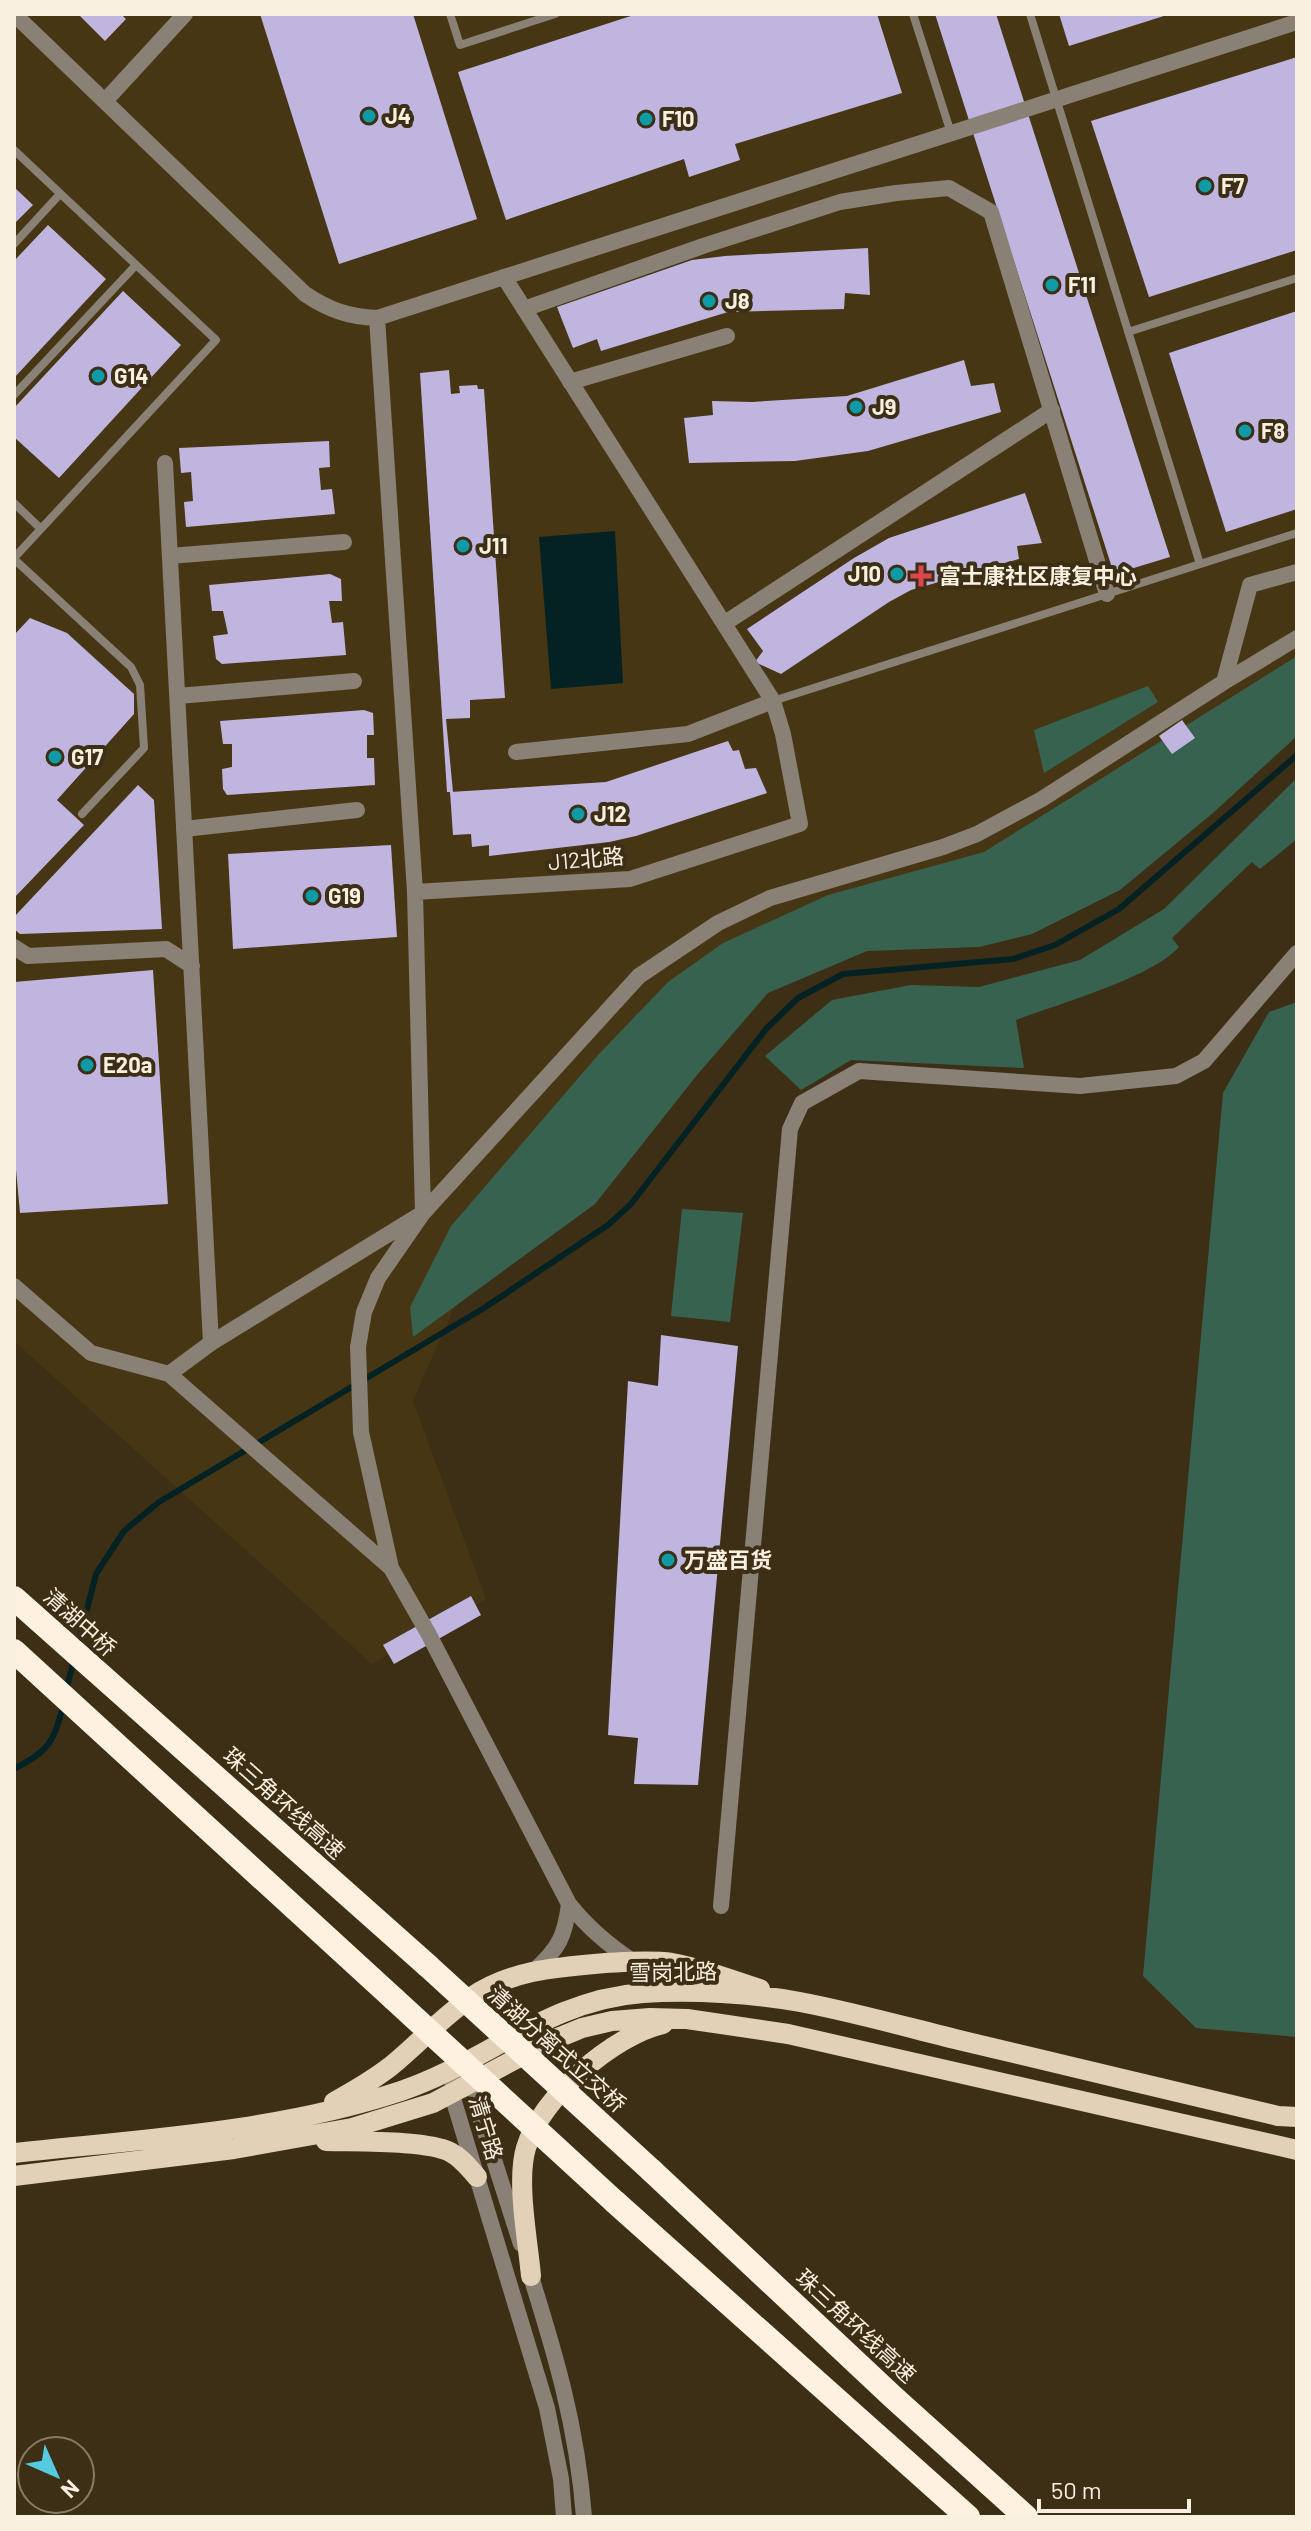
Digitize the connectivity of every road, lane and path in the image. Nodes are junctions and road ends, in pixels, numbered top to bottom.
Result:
1 (14, 14) edge
2 (185, 14) edge
3 (450, 14) edge
4 (555, 14) edge
5 (913, 14) edge
6 (1030, 14) edge
7 (1297, 22) edge
8 (1056, 99) junction
9 (105, 101) junction
10 (951, 133) junction
11 (14, 150) edge
12 (60, 194) junction
13 (14, 244) edge
14 (136, 265) junction
15 (504, 277) junction
16 (1297, 278) edge
17 (524, 309) junction
18 (377, 318) junction
19 (1128, 332) junction
20 (727, 336) dead end
21 (570, 382) junction
22 (14, 395) edge
23 (1052, 410) junction
24 (165, 463) dead end
25 (14, 503) edge
26 (41, 529) junction
27 (1297, 533) edge
28 (344, 542) dead end
29 (170, 556) junction
30 (14, 558) edge
31 (1200, 564) junction
32 (1297, 572) edge
33 (1107, 594) junction
34 (725, 623) junction
35 (1297, 638) edge
36 (354, 681) dead end
37 (1224, 682) junction
38 (178, 696) junction
39 (773, 701) junction
40 (516, 752) dead end
41 (357, 810) dead end
42 (82, 814) dead end
43 (184, 829) junction
44 (415, 892) junction
45 (14, 947) edge
46 (1297, 953) edge
47 (192, 966) junction
48 (423, 1213) junction
49 (14, 1286) edge
50 (211, 1343) junction
51 (169, 1374) junction
52 (391, 1568) junction
53 (17, 1601) edge
54 (14, 1651) edge
55 (106, 1680) joint
56 (569, 1904) junction
57 (721, 1906) dead end
58 (634, 1962) junction
59 (428, 1966) joint
60 (535, 1970) junction
61 (798, 2002) junction
62 (687, 2019) junction
63 (455, 2068) junction
64 (461, 2090) junction
65 (1297, 2117) edge
66 (293, 2129) junction
67 (1297, 2150) edge
68 (14, 2153) edge
69 (652, 2171) joint
70 (14, 2176) edge
71 (477, 2177) junction
72 (531, 2276) junction
73 (564, 2517) edge
74 (584, 2517) edge
75 (968, 2517) edge
76 (1026, 2517) edge

1 - 9 street
2 - 9 street
3 - 4 lane
5 - 10 lane
6 - 8 lane
7 - 8 street
8 - 10 street
8 - 19 lane
9 - 18 street
10 - 15 street
11 - 12 lane
12 - 13 lane
12 - 14 lane
14 - 22 lane
14 - 26 lane
15 - 17 street
15 - 18 street
16 - 19 lane
17 - 21 street
17 - 23 street
18 - 44 street
19 - 31 lane
20 - 21 street
21 - 34 street
23 - 33 street
23 - 34 street
24 - 29 street
25 - 26 lane
26 - 30 lane
27 - 31 lane
28 - 29 street
29 - 38 street
30 - 42 lane
31 - 33 lane
32 - 37 street
33 - 39 lane
34 - 39 street
35 - 37 street
36 - 38 street
37 - 48 street
38 - 43 street
39 - 40 street
39 - 44 street, J12北路
41 - 43 street
43 - 47 street
44 - 48 street
45 - 47 street
46 - 57 street
47 - 50 street
48 - 50 street
48 - 52 street
49 - 51 street
50 - 51 street
51 - 52 street
52 - 56 street
53 - 55 highway, 清湖中桥
54 - 75 highway, bridge
55 - 59 highway, 珠三角环线高速
56 - 58 street
56 - 60 street
58 - 60 main road
58 - 61 main road
59 - 69 highway, 清湖分离式立交桥, bridge
60 - 66 main road
61 - 63 main road, 雪岗北路
61 - 65 main road, 雪岗北路
62 - 64 main road, 雪岗北路
62 - 67 main road, 雪岗北路
62 - 72 main road
63 - 64 street, 清宁路
63 - 66 main road, 雪岗北路
64 - 66 main road, 雪岗北路
64 - 71 street, 清宁路
64 - 72 street, 清宁路
66 - 68 main road, 雪岗北路
66 - 70 main road, 雪岗北路
66 - 71 main road
69 - 76 highway, 珠三角环线高速
71 - 73 street, 清宁路
72 - 74 street, 清宁路

